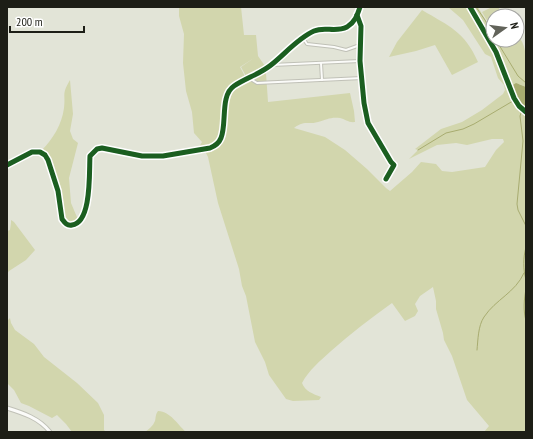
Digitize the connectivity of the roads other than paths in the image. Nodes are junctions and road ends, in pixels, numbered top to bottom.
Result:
1 (360, 7) edge
2 (470, 7) edge
3 (357, 15) junction
4 (303, 38) junction
5 (360, 44) junction
6 (360, 61) junction
7 (321, 63) junction
8 (271, 65) junction
9 (249, 78) junction
10 (362, 78) junction
11 (322, 80) junction
12 (526, 112) edge
13 (7, 165) edge
14 (386, 179) dead end
15 (7, 408) edge
16 (50, 432) edge

1 - 3 street
2 - 12 street
3 - 4 street
3 - 5 street
4 - 5 street
4 - 8 street
5 - 6 street
6 - 7 street
6 - 10 street
7 - 8 street
7 - 11 street
8 - 9 street
9 - 11 street
9 - 13 street
10 - 11 street
10 - 14 street
15 - 16 main road

